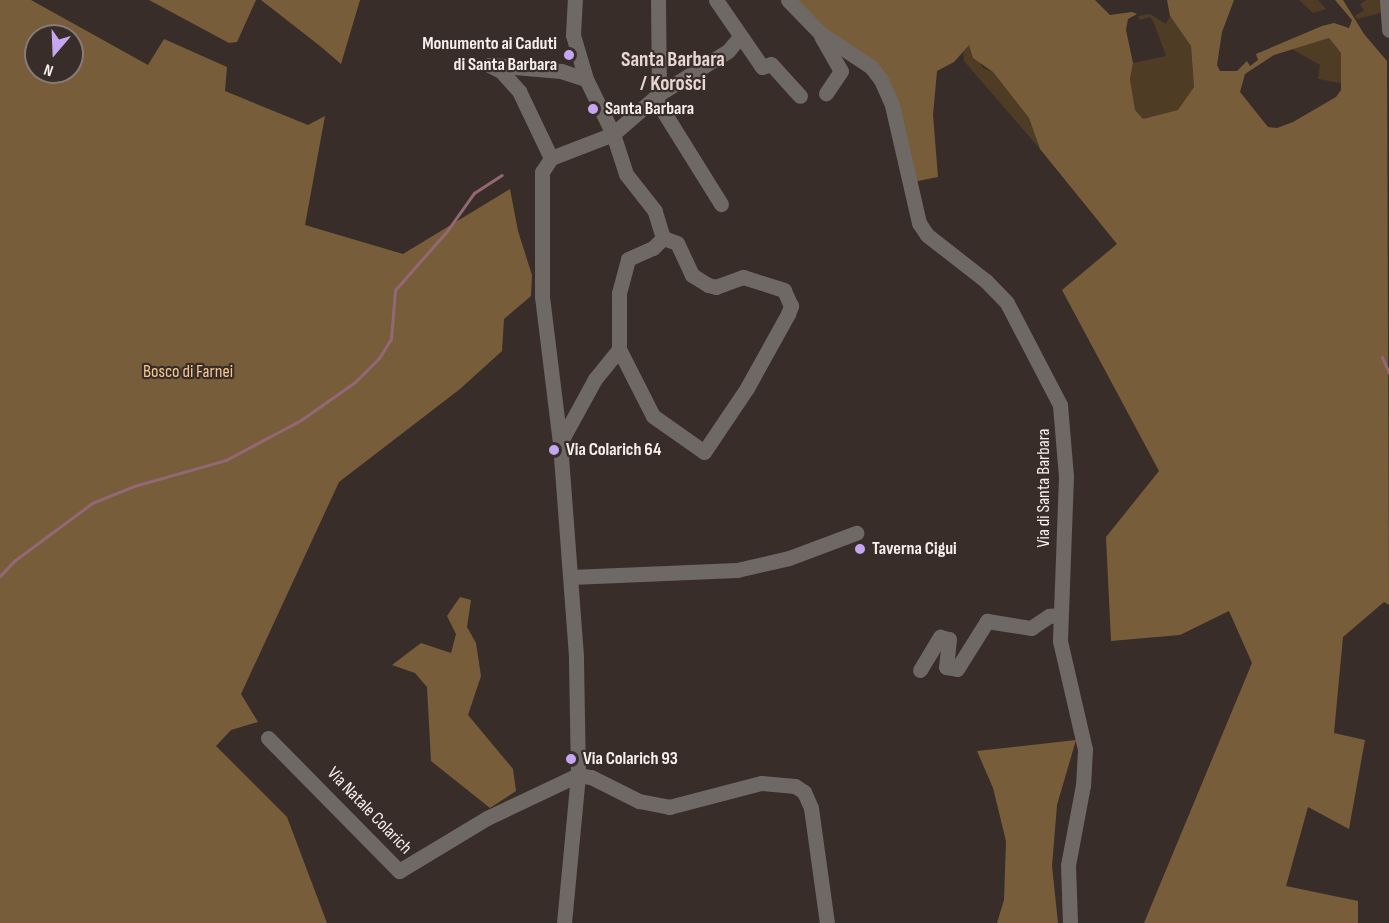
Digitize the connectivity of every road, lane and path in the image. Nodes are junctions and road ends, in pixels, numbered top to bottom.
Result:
1 (575, 0) edge
2 (658, 0) edge
3 (716, 0) edge
4 (1387, 0) edge
5 (790, 7) edge
6 (1389, 30) edge
7 (820, 33) junction
8 (739, 38) junction
9 (585, 79) junction
10 (825, 93) dead end
11 (657, 96) junction
12 (800, 96) dead end
13 (613, 134) junction
14 (551, 158) junction
15 (721, 204) dead end
16 (663, 238) junction
17 (619, 349) junction
18 (560, 443) junction
19 (856, 532) dead end
20 (571, 577) junction
21 (1060, 615) junction
22 (920, 670) dead end
23 (268, 738) dead end
24 (578, 775) junction
25 (826, 922) edge
26 (564, 923) edge
27 (1070, 923) edge

1 - 9 street
2 - 11 street
3 - 8 street
4 - 6 street
5 - 7 street
7 - 10 street
7 - 21 street, Via di Santa Barbara
8 - 11 street
8 - 12 street
9 - 13 street
9 - 14 street
11 - 13 street
11 - 15 street
13 - 14 street
13 - 16 street
14 - 18 street
16 - 17 street
16 - 17 street
17 - 18 street
18 - 20 street
19 - 20 street
20 - 24 street
21 - 22 street
21 - 27 street, Via di Santa Barbara
23 - 24 street, Via Natale Colarich
24 - 25 street
24 - 26 street

